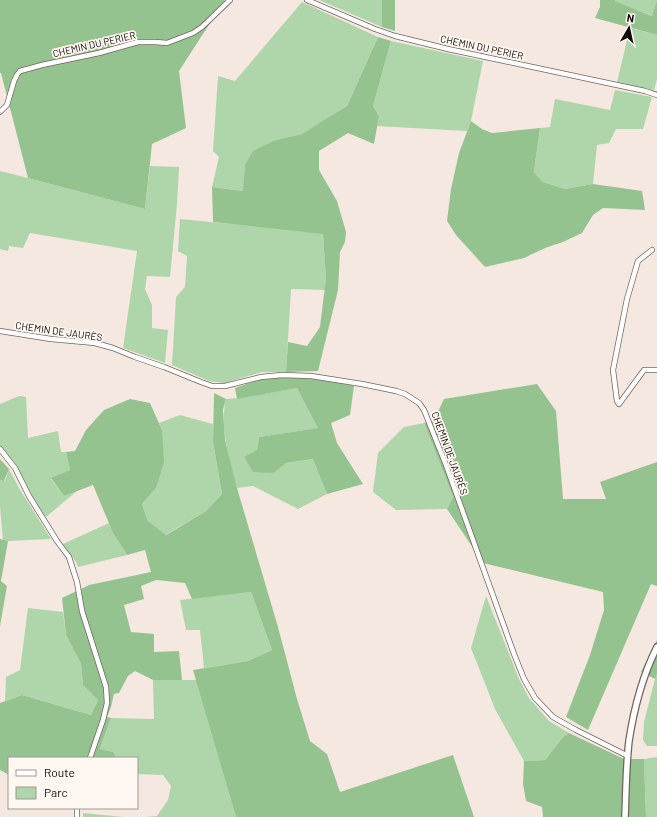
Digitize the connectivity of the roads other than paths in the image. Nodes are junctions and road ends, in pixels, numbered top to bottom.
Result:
1 (230, 0) edge
2 (307, 0) edge
3 (657, 95) edge
4 (0, 112) edge
5 (652, 250) dead end
6 (0, 331) edge
7 (657, 370) edge
8 (0, 449) edge
9 (657, 647) edge
10 (628, 756) junction
11 (90, 757) edge
12 (625, 817) edge

1 - 4 street, CHEMIN DU PERIER
2 - 3 street, CHEMIN DU PERIER
5 - 7 street
6 - 10 street, CHEMIN DE JAURÈS
8 - 11 street
9 - 10 street
10 - 12 street

